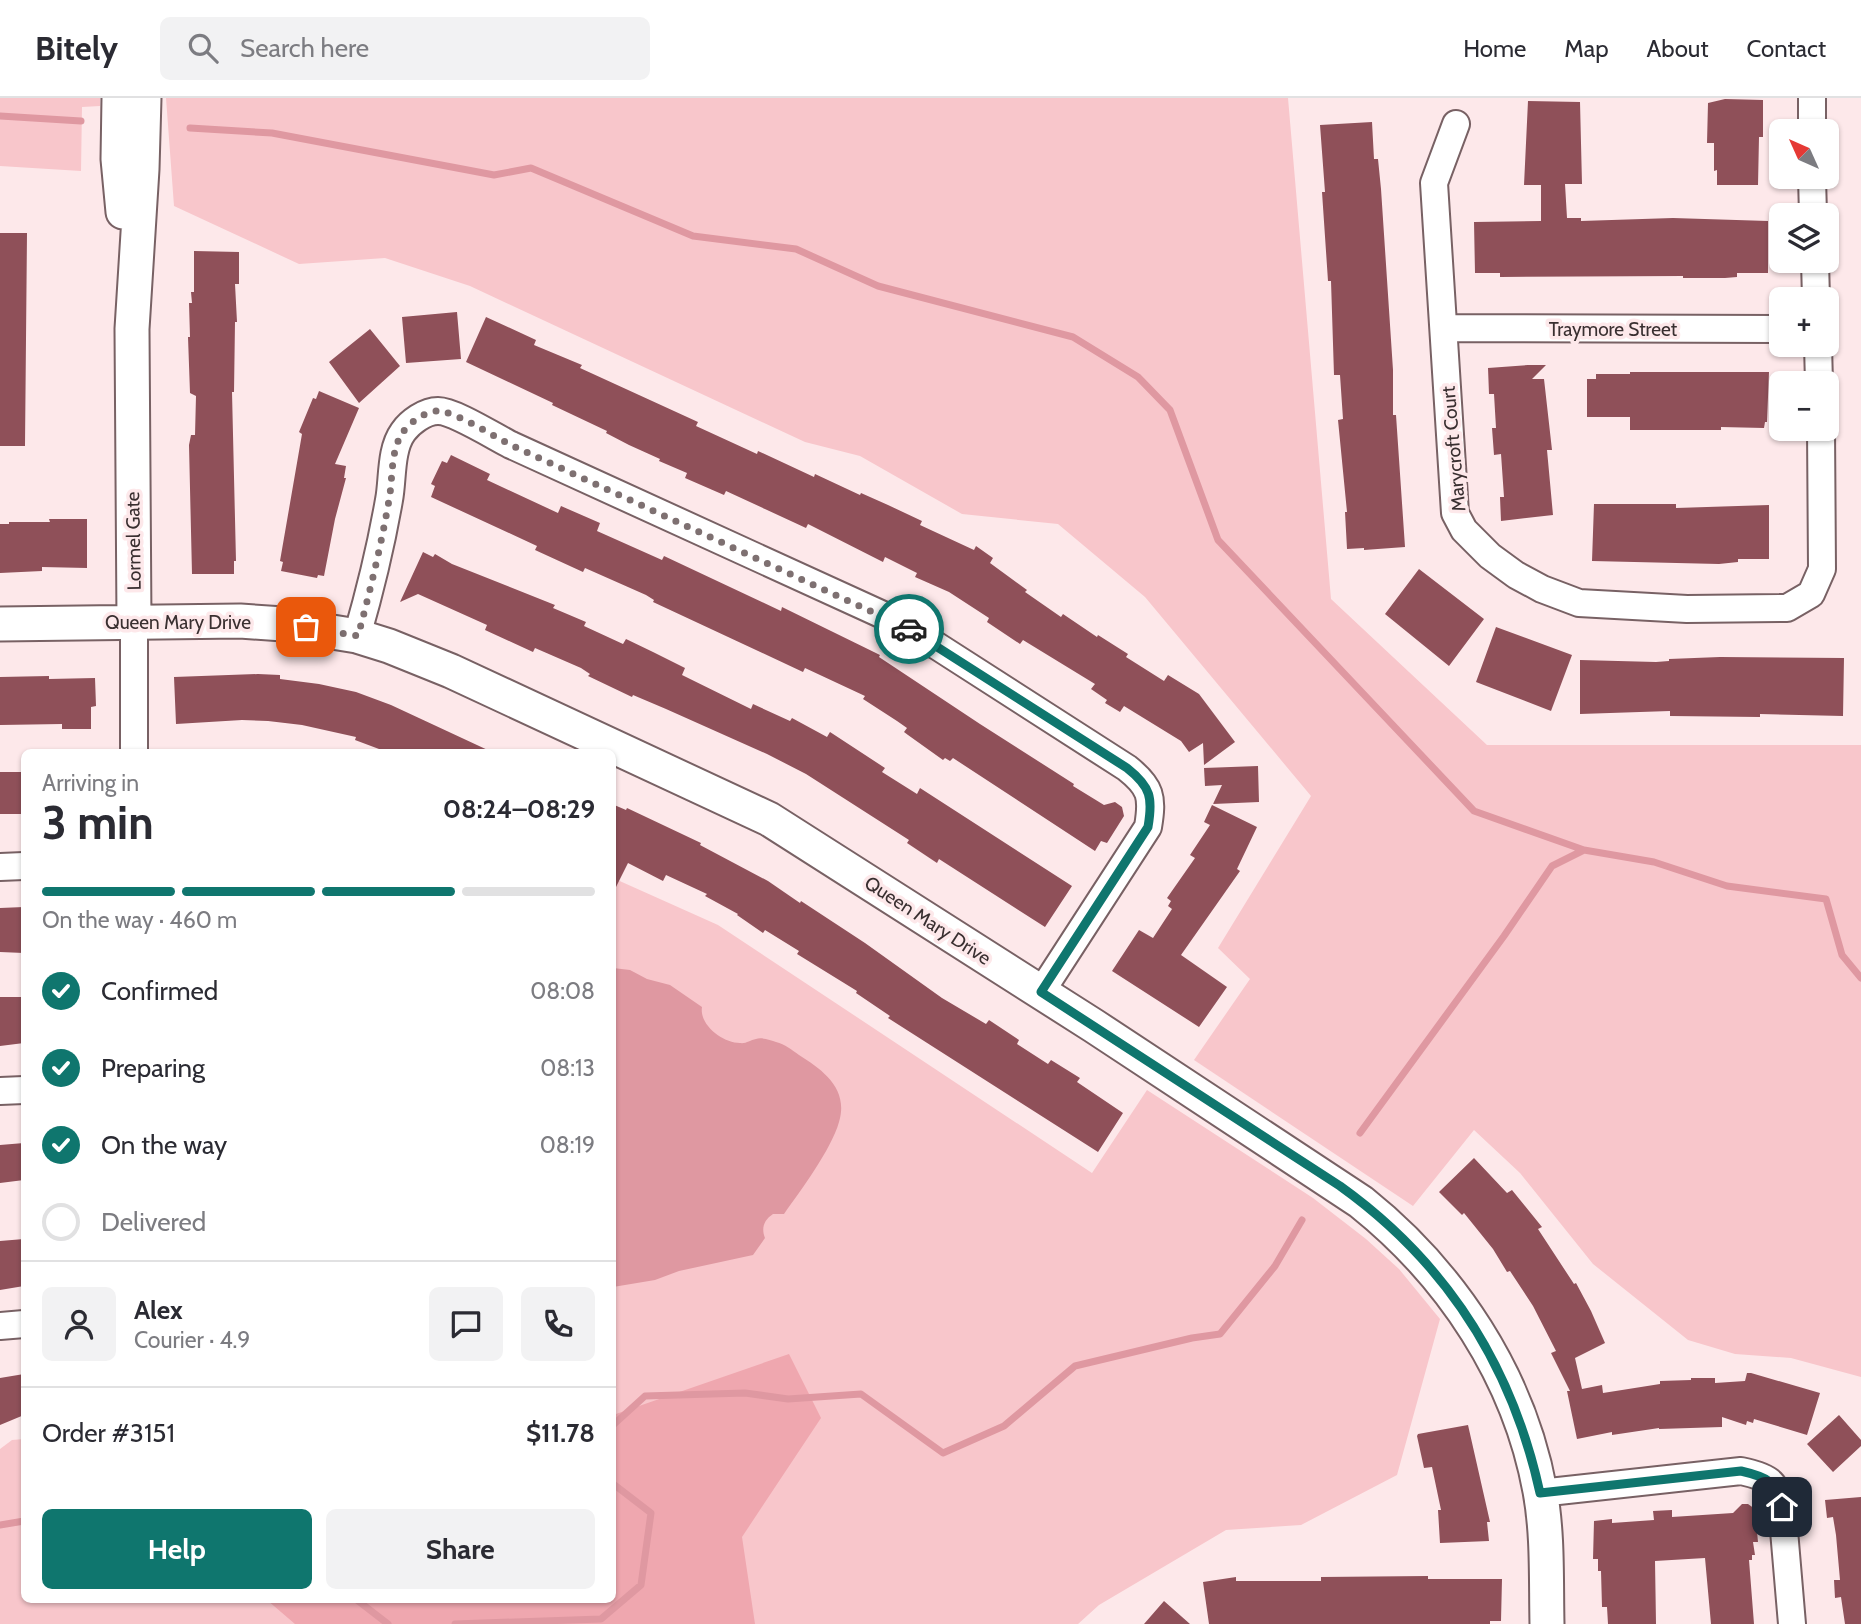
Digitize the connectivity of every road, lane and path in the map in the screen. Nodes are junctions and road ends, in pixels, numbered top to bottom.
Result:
1 (119, 98) edge
2 (144, 98) edge
3 (1812, 98) edge
4 (1812, 119) edge
5 (1456, 124) dead end
6 (1444, 328) junction
7 (132, 329) junction
8 (1769, 329) edge
9 (1821, 441) edge
10 (134, 622) junction
11 (0, 624) edge
12 (358, 636) junction
13 (134, 749) edge
14 (21, 866) edge
15 (0, 867) edge
16 (1041, 992) junction
17 (21, 1090) edge
18 (0, 1091) edge
19 (21, 1324) edge
20 (0, 1326) edge
21 (1540, 1493) junction
22 (1546, 1624) edge
23 (1792, 1624) edge

1 - 7 street, Lormel Gate
2 - 7 street, Lormel Gate
3 - 4 street
5 - 6 street, Marycroft Court
6 - 8 street, Traymore Street
6 - 9 street, Marycroft Court
7 - 10 street, Lormel Gate
10 - 11 street, Queen Mary Drive
10 - 12 street, Queen Mary Drive
10 - 13 street, Lormel Gate
12 - 16 street, Queen Mary Drive
12 - 16 street
14 - 15 street
16 - 21 street, Queen Mary Drive
17 - 18 street
19 - 20 street
21 - 22 street, Queen Mary Drive
21 - 23 street

